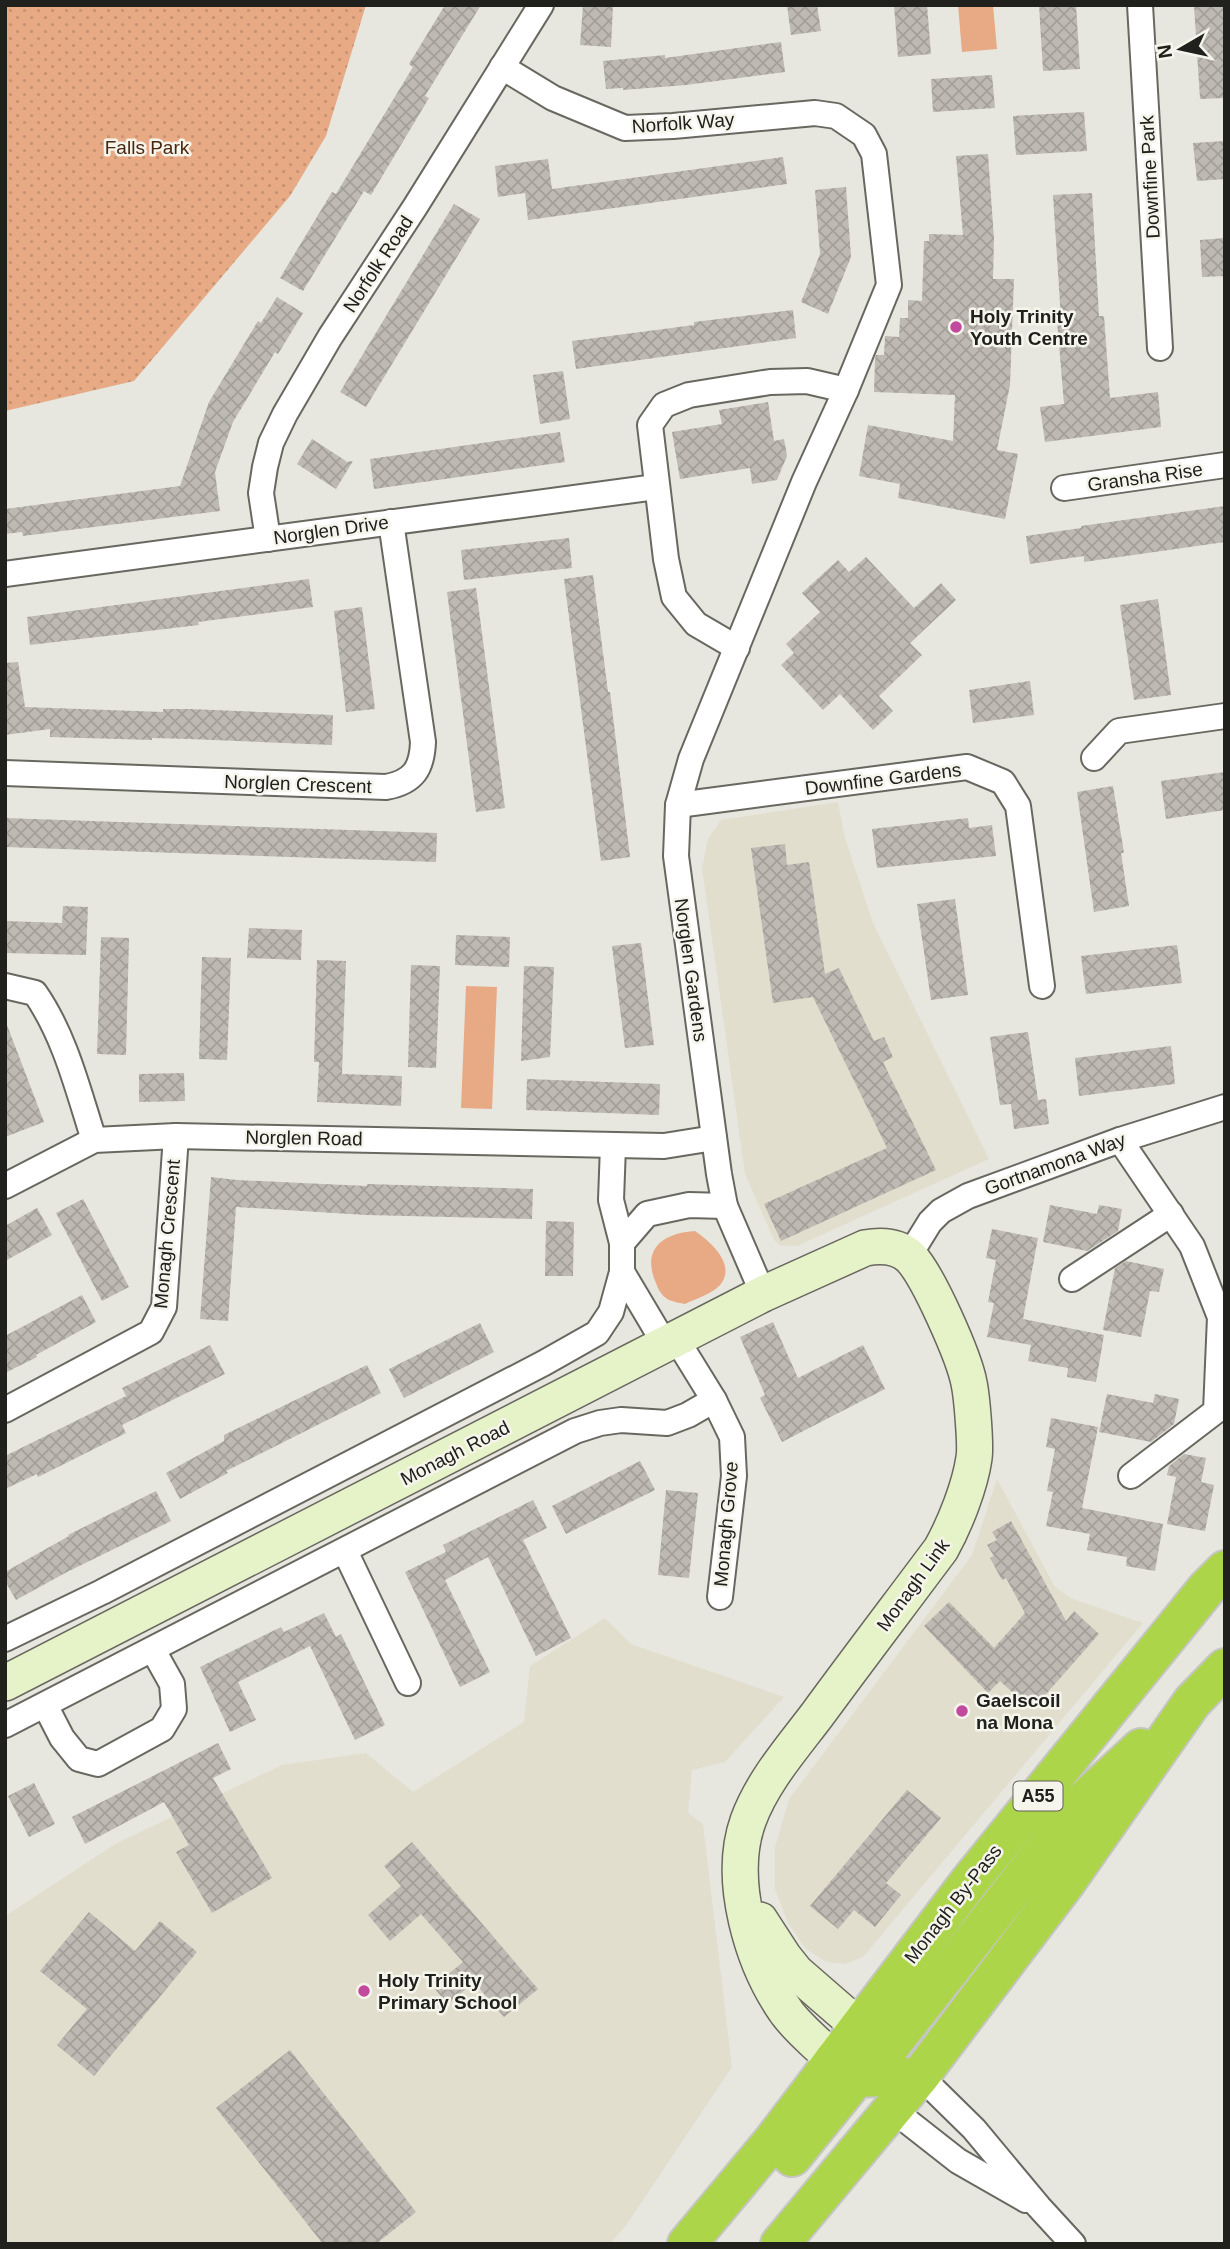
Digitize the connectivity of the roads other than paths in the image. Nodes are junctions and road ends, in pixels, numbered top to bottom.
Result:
1 (541, 5) edge
2 (1140, 5) edge
3 (502, 67) junction
4 (836, 116) joint
5 (1160, 348) dead end
6 (846, 390) junction
7 (1225, 465) edge
8 (656, 487) junction
9 (1064, 488) dead end
10 (391, 522) junction
11 (268, 539) junction
12 (5, 573) edge
13 (737, 648) junction
14 (1225, 716) edge
15 (1094, 758) dead end
16 (5, 773) edge
17 (678, 805) junction
18 (5, 986) edge
19 (1042, 986) dead end
20 (1225, 1107) edge
21 (176, 1136) junction
22 (714, 1138) junction
23 (94, 1140) junction
24 (1120, 1140) junction
25 (614, 1146) junction
26 (5, 1186) edge
27 (725, 1206) junction
28 (1171, 1214) junction
29 (622, 1243) junction
30 (909, 1256) junction
31 (622, 1272) junction
32 (1072, 1279) dead end
33 (764, 1294) junction
34 (671, 1343) junction
35 (714, 1400) junction
36 (5, 1410) edge
37 (1131, 1476) dead end
38 (345, 1551) junction
39 (1225, 1570) edge
40 (720, 1597) dead end
41 (5, 1639) edge
42 (153, 1650) junction
43 (1225, 1668) edge
44 (5, 1683) edge
45 (408, 1683) dead end
46 (1192, 1702) junction
47 (45, 1705) junction
48 (5, 1725) edge
49 (741, 1890) junction
50 (872, 2039) junction
51 (845, 2069) junction
52 (920, 2076) junction
53 (893, 2110) junction
54 (1039, 2207) junction
55 (687, 2244) edge
56 (720, 2244) edge
57 (780, 2244) edge
58 (1073, 2244) edge

1 - 3 street, Norfolk Road
2 - 5 street, Downfine Park
3 - 4 street, Norfolk Way
3 - 11 street, Norfolk Road
4 - 6 street, Norglen Gardens
6 - 8 street
6 - 13 street, Norglen Gardens
7 - 9 street, Gransha Rise
8 - 10 street, Norglen Drive
8 - 13 street
10 - 11 street, Norglen Drive
10 - 16 street, Norglen Crescent
11 - 12 street, Norglen Drive
13 - 17 street, Norglen Gardens
14 - 15 street
17 - 19 street, Downfine Gardens
17 - 22 street, Norglen Gardens
18 - 23 street
20 - 24 street, Gortnamona Way
21 - 23 street, Norglen Road
21 - 25 street, Norglen Road
21 - 36 street, Monagh Crescent
22 - 25 street, Norglen Road
22 - 27 street, Norglen Gardens
23 - 26 street, Norglen Road
24 - 28 street
24 - 30 street, Gortnamona Way
25 - 29 street
27 - 29 street
27 - 33 street, Norglen Gardens
28 - 32 street
28 - 37 street
29 - 31 street
30 - 33 street, Monagh Road
30 - 49 street, Monagh Link
31 - 34 street
31 - 41 street, Monagh Road
33 - 34 street, Monagh Road
34 - 35 street, Monagh Grove
34 - 44 street, Monagh Road
35 - 38 street, Monagh Road
35 - 40 street, Monagh Grove
38 - 42 street, Monagh Road
38 - 45 street
39 - 50 highway, Monagh By-Pass / A55
42 - 47 street, Monagh Road
42 - 47 street
43 - 46 highway
46 - 50 highway
46 - 52 highway
47 - 48 street, Monagh Road
49 - 50 street
49 - 51 street, Monagh Link
50 - 51 highway, Monagh By-Pass / A55
50 - 52 street
51 - 52 highway
51 - 53 street, Monagh Link
51 - 55 highway, Monagh By-Pass / A55
51 - 56 highway
52 - 53 highway
52 - 54 street
53 - 54 street
53 - 57 highway
54 - 58 street

